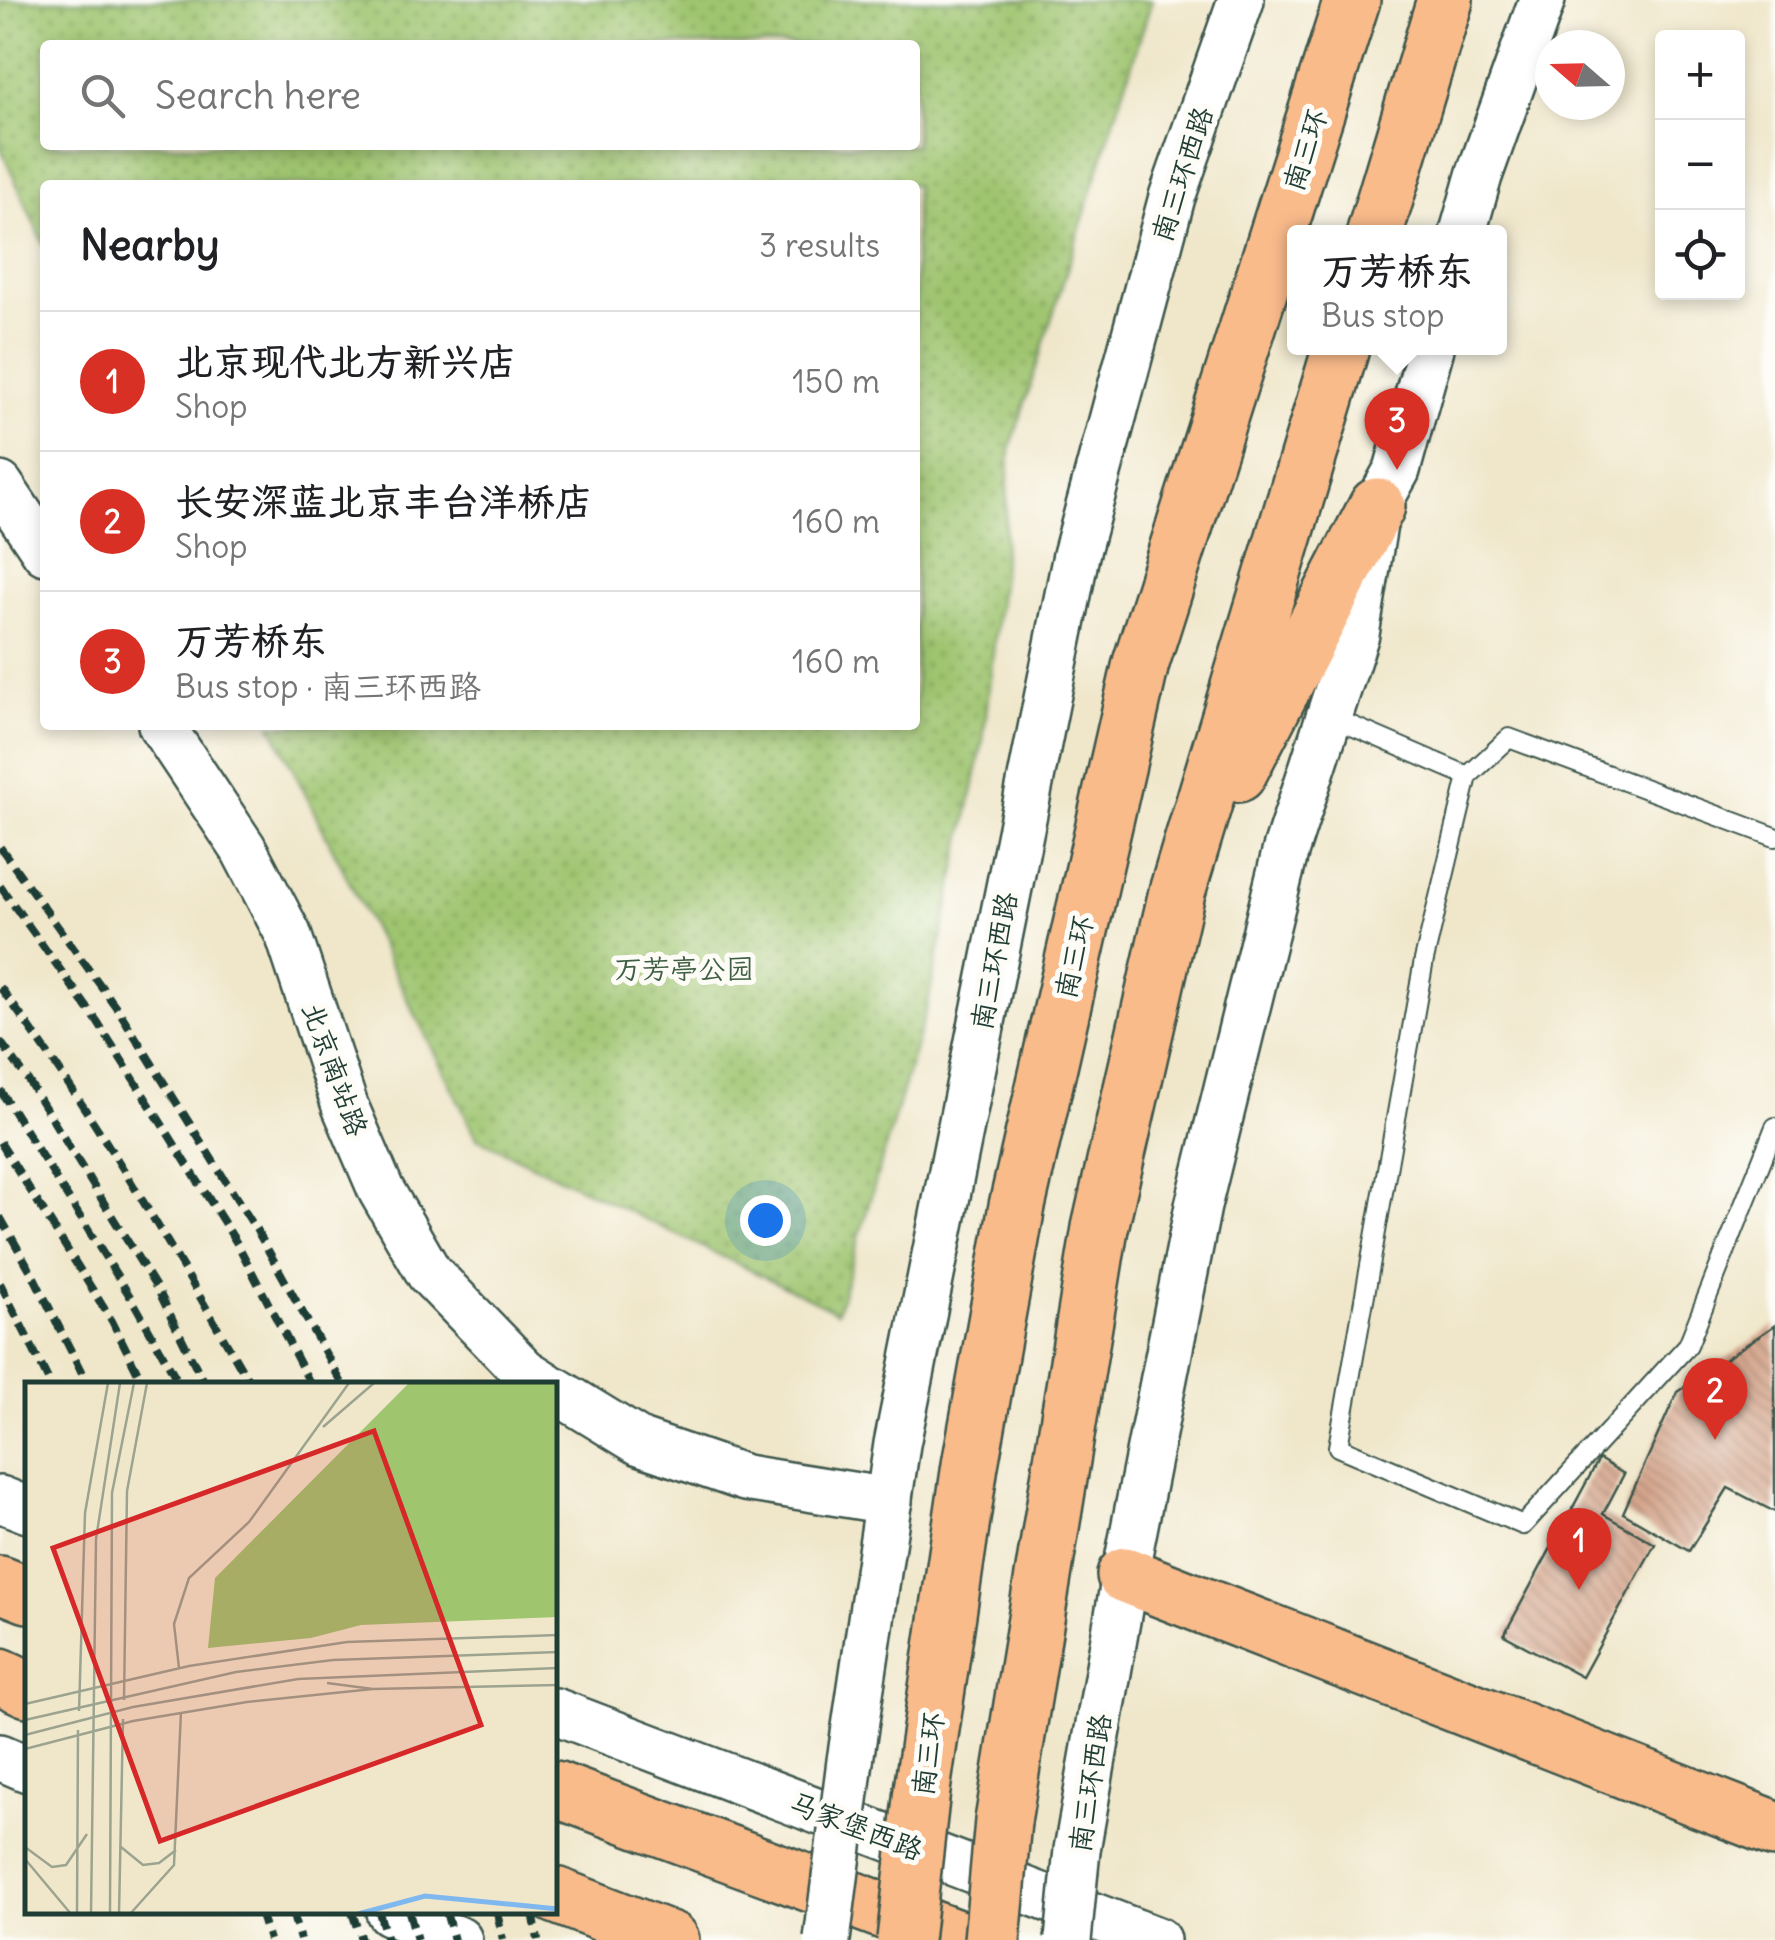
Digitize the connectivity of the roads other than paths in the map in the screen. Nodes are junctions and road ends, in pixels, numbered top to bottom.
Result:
1 (1242, 0) edge
2 (1352, 0) edge
3 (1445, 0) edge
4 (1542, 0) edge
5 (1377, 225) edge
6 (1466, 225) edge
7 (1338, 355) edge
8 (1429, 355) edge
9 (0, 485) edge
10 (1377, 506) junction
11 (40, 545) edge
12 (1329, 716) junction
13 (164, 730) edge
14 (1468, 776) junction
15 (1775, 836) edge
16 (1177, 892) junction
17 (1775, 1127) edge
18 (541, 1382) edge
19 (558, 1392) edge
20 (0, 1499) edge
21 (888, 1501) junction
22 (25, 1509) edge
23 (1125, 1575) junction
24 (0, 1584) edge
25 (25, 1593) edge
26 (0, 1676) edge
27 (25, 1688) edge
28 (558, 1712) edge
29 (0, 1758) edge
30 (25, 1768) edge
31 (558, 1791) edge
32 (1775, 1829) edge
33 (558, 1896) edge
34 (396, 1915) edge
35 (459, 1940) edge
36 (670, 1940) edge
37 (827, 1940) edge
38 (905, 1940) edge
39 (962, 1940) edge
40 (992, 1940) edge
41 (1068, 1940) edge
42 (1157, 1940) edge

1 - 21 street, 南三环西路
2 - 38 main road, 南三环, bridge
3 - 5 main road
4 - 6 street
7 - 16 main road
8 - 10 street, 南三环西路
9 - 11 street
10 - 12 street, 南三环西路
10 - 16 main road
12 - 14 lane
12 - 23 street, 南三环西路
13 - 18 street, 北京南站路
14 - 15 lane
14 - 17 lane
16 - 40 main road, bridge
19 - 21 street
20 - 22 street
21 - 37 street, 南三环西路, bridge
23 - 32 main road
23 - 41 street, 南三环西路, bridge
24 - 25 main road
26 - 27 main road
28 - 42 street, 马家堡西路
29 - 30 street
31 - 39 main road
33 - 36 main road
34 - 35 street

